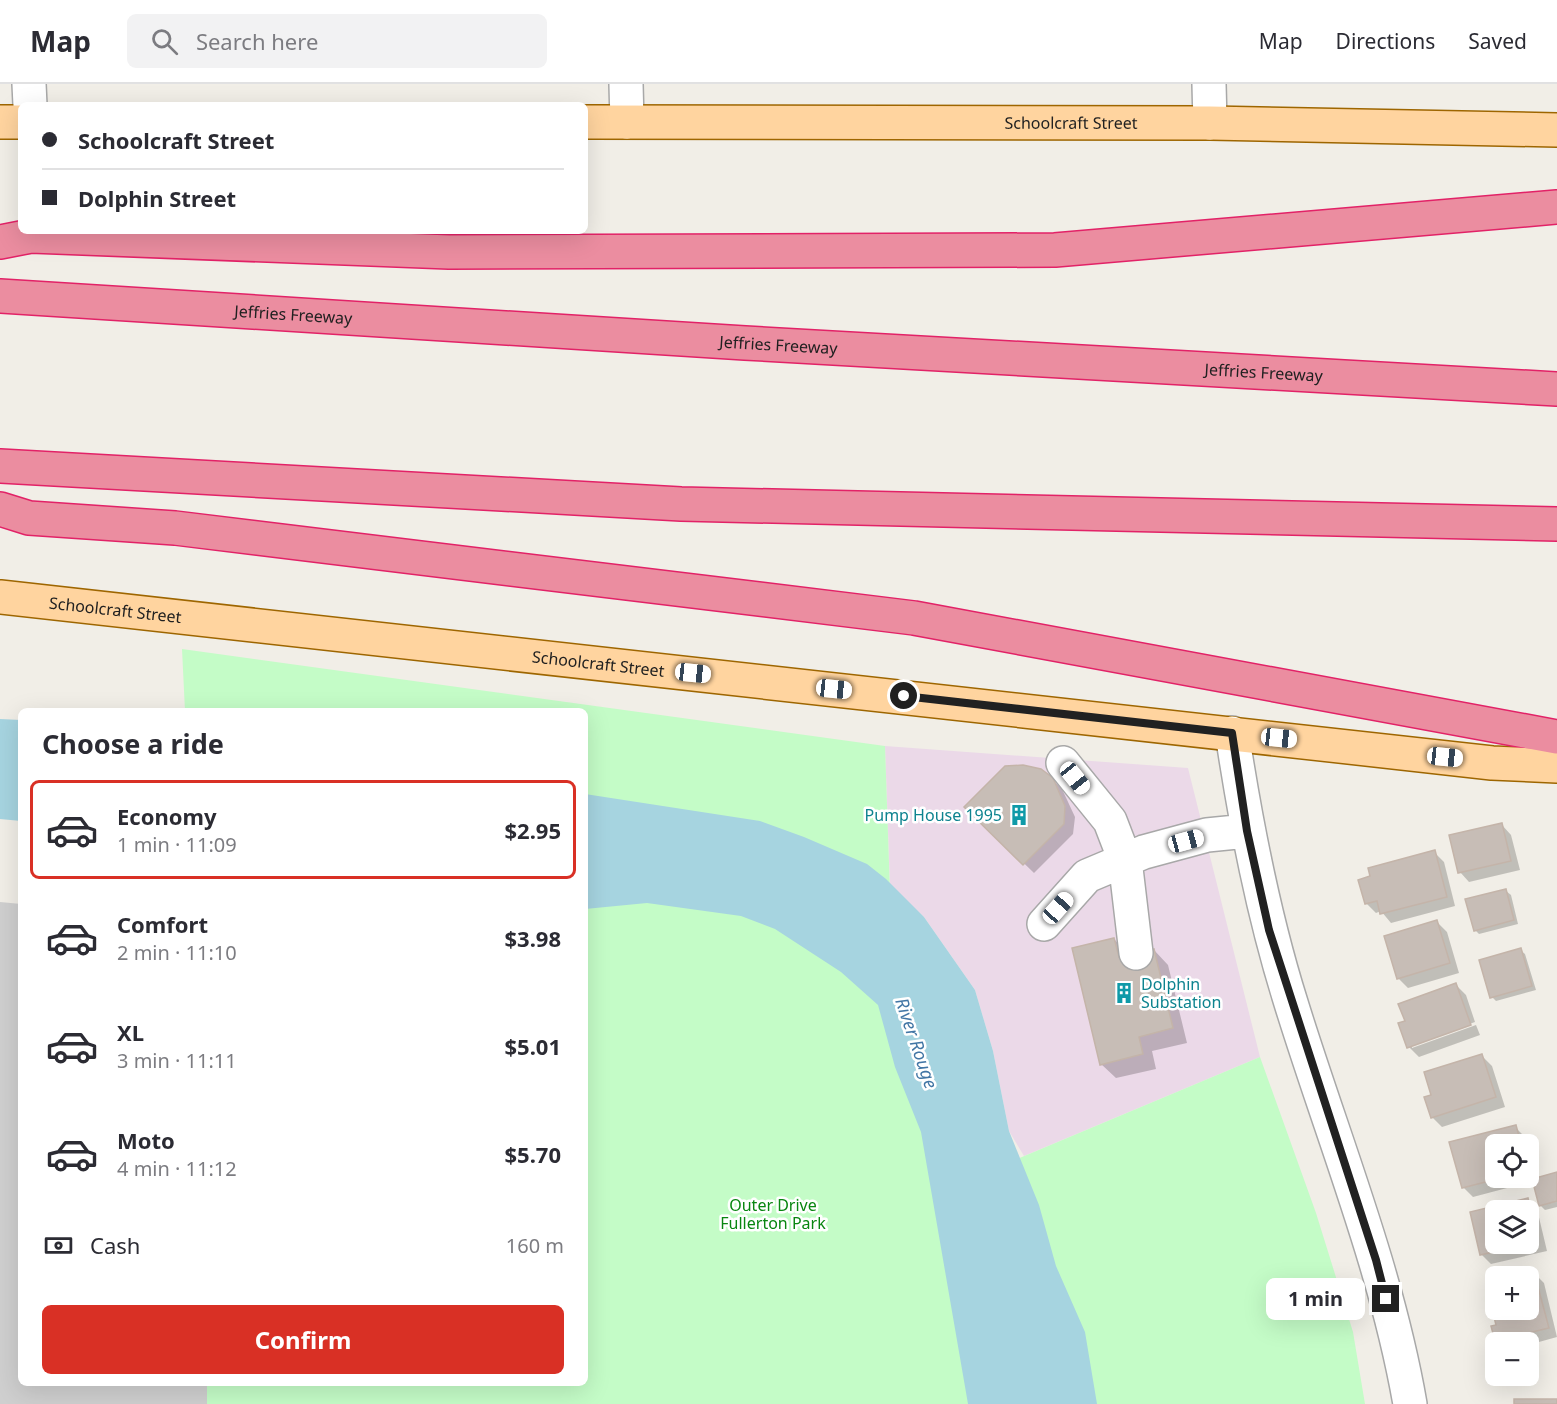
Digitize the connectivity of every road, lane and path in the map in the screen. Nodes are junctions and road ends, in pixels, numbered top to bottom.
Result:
1 (29, 84) edge
2 (626, 84) edge
3 (1209, 84) edge
4 (30, 102) edge
5 (0, 122) edge
6 (18, 122) edge
7 (588, 122) edge
8 (627, 122) junction
9 (1210, 123) junction
10 (1557, 130) edge
11 (1557, 207) edge
12 (0, 243) edge
13 (0, 296) edge
14 (1557, 389) edge
15 (0, 466) edge
16 (0, 509) edge
17 (1557, 524) edge
18 (0, 597) edge
19 (1232, 733) junction
20 (1557, 737) edge
21 (1064, 763) dead end
22 (1557, 766) edge
23 (1247, 831) junction
24 (1125, 860) junction
25 (1044, 924) dead end
26 (1136, 953) dead end
27 (1410, 1404) edge

1 - 4 street
2 - 8 street
3 - 9 street
5 - 6 main road
7 - 8 main road, Schoolcraft Street
8 - 9 main road, Schoolcraft Street
9 - 10 main road, Schoolcraft Street
11 - 12 highway
13 - 14 highway, Jeffries Freeway
15 - 17 highway
16 - 20 highway
18 - 19 main road, Schoolcraft Street
19 - 22 main road, Schoolcraft Street
19 - 23 street
21 - 24 street
23 - 24 street
23 - 27 street
24 - 25 street
24 - 26 street

